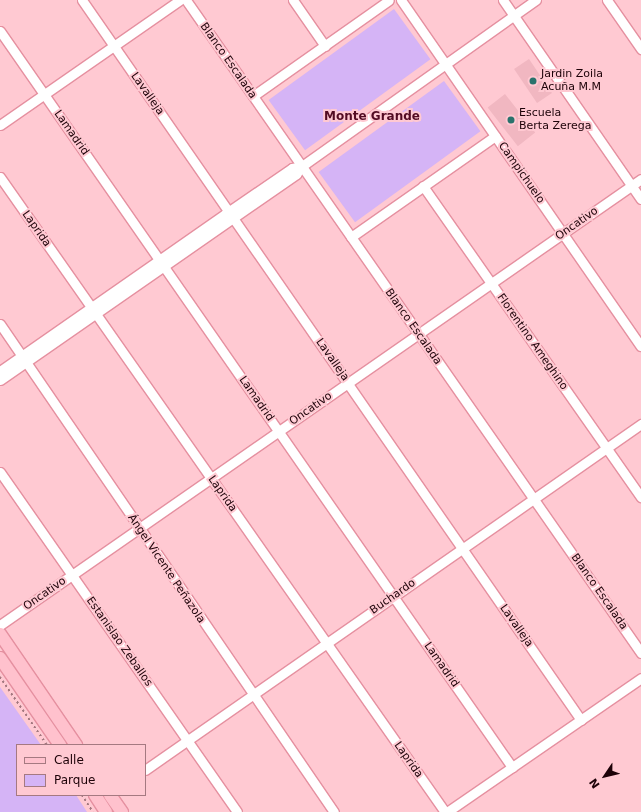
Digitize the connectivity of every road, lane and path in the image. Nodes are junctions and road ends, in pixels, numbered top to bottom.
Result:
1 (82, 0) edge
2 (180, 0) edge
3 (186, 0) edge
4 (293, 0) edge
5 (389, 0) edge
6 (401, 0) edge
7 (503, 0) edge
8 (536, 0) edge
9 (607, 0) edge
10 (514, 16) junction
11 (0, 31) edge
12 (114, 46) junction
13 (325, 46) junction
14 (641, 49) edge
15 (445, 64) junction
16 (44, 95) junction
17 (253, 96) junction
18 (0, 126) edge
19 (495, 136) junction
20 (302, 166) junction
21 (0, 177) edge
22 (641, 179) edge
23 (423, 186) junction
24 (632, 186) junction
25 (641, 199) edge
26 (230, 214) junction
27 (563, 233) junction
28 (351, 237) junction
29 (161, 262) junction
30 (491, 283) junction
31 (93, 309) junction
32 (0, 324) edge
33 (418, 334) junction
34 (641, 346) edge
35 (24, 358) junction
36 (0, 371) edge
37 (0, 380) edge
38 (348, 383) junction
39 (641, 424) edge
40 (278, 431) junction
41 (607, 448) junction
42 (0, 472) edge
43 (211, 478) junction
44 (641, 497) edge
45 (534, 499) junction
46 (138, 528) junction
47 (462, 548) junction
48 (72, 575) junction
49 (394, 597) junction
50 (0, 625) edge
51 (0, 634) edge
52 (327, 643) junction
53 (641, 653) edge
54 (0, 658) edge
55 (0, 677) edge
56 (641, 678) edge
57 (253, 695) junction
58 (581, 720) junction
59 (187, 740) junction
60 (46, 744) edge
61 (59, 744) edge
62 (75, 744) edge
63 (512, 767) junction
64 (146, 769) edge
65 (83, 796) edge
66 (96, 796) edge
67 (111, 796) edge
68 (93, 812) edge
69 (106, 812) edge
70 (122, 812) edge
71 (237, 812) edge
72 (334, 812) edge
73 (446, 812) edge

1 - 12 street, Lavalleja
2 - 12 street
3 - 17 street, Blanco Escalada
4 - 13 street
5 - 13 street
6 - 15 street, Campichuelo
7 - 10 street
8 - 10 street
9 - 14 street
10 - 15 street
10 - 24 street
11 - 16 street, Lamadrid
12 - 16 street
12 - 26 street, Lavalleja
13 - 17 street
15 - 19 street, Campichuelo
15 - 20 street
16 - 18 street
16 - 29 street, Lamadrid
17 - 20 street, Blanco Escalada
19 - 23 street
19 - 27 street, Campichuelo
20 - 26 street
20 - 28 street, Blanco Escalada
21 - 31 street, Laprida
22 - 24 street, Oncativo
23 - 28 street
23 - 30 street, Florentino Ameghino
24 - 25 street
24 - 27 street, Oncativo
26 - 29 street
26 - 38 street, Lavalleja
27 - 30 street, Oncativo
27 - 34 street, Campichuelo
28 - 33 street, Blanco Escalada
29 - 31 street
29 - 40 street, Lamadrid
30 - 33 street, Oncativo
30 - 41 street, Florentino Ameghino
31 - 35 street
31 - 43 street, Laprida
32 - 35 street, Ángel Vicente Peñazola
33 - 38 street, Oncativo
33 - 45 street, Blanco Escalada
35 - 36 street
35 - 37 street
35 - 46 street, Ángel Vicente Peñazola
38 - 40 street, Oncativo
38 - 47 street, Lavalleja
39 - 41 street, Buchardo
40 - 43 street, Oncativo
40 - 49 street, Lamadrid
41 - 44 street, Florentino Ameghino
41 - 45 street, Buchardo
42 - 48 street, Estanislao Zeballos
43 - 46 street, Oncativo
43 - 52 street, Laprida
45 - 47 street, Buchardo
45 - 53 street, Blanco Escalada
46 - 48 street, Oncativo
46 - 57 street, Ángel Vicente Peñazola
47 - 49 street, Buchardo
47 - 58 street, Lavalleja
48 - 50 street, Oncativo
48 - 59 street, Estanislao Zeballos
49 - 52 street, Buchardo
49 - 63 street, Lamadrid
51 - 62 main road
52 - 57 street, Buchardo
52 - 73 street, Laprida
54 - 61 main road
55 - 60 path
56 - 58 street
57 - 59 street, Buchardo
57 - 72 street, Ángel Vicente Peñazola
58 - 63 street
59 - 64 street, Buchardo
59 - 71 street, Estanislao Zeballos
63 - 73 street
65 - 68 path
66 - 69 main road
67 - 70 main road

